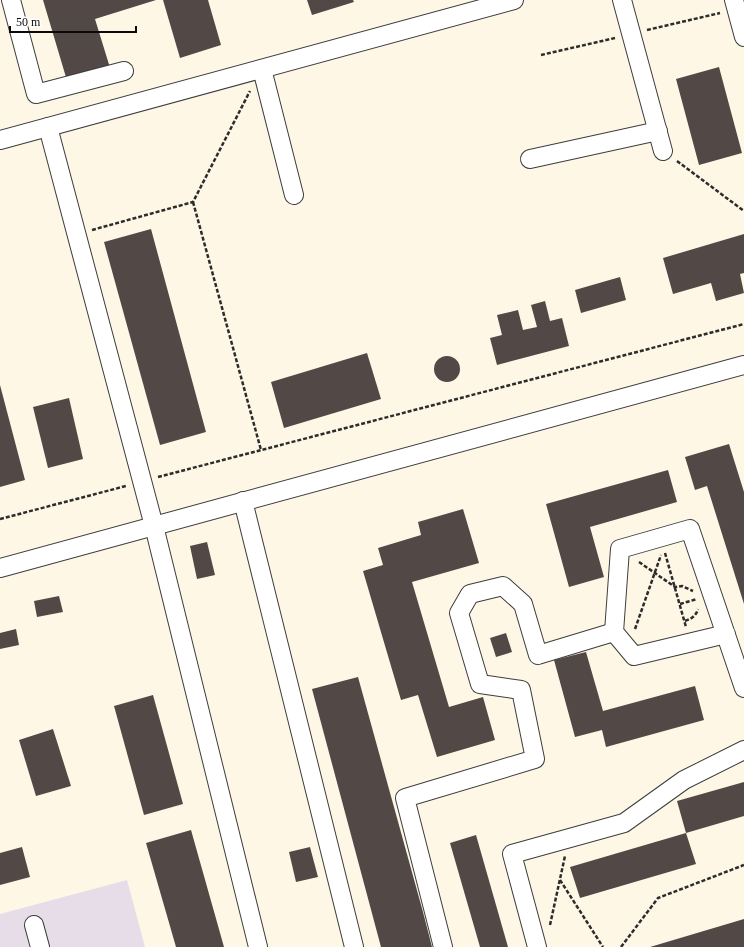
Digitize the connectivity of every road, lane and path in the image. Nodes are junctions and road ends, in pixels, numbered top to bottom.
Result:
1 (11, 0) edge
2 (514, 0) edge
3 (622, 0) edge
4 (734, 0) edge
5 (744, 37) edge
6 (262, 69) junction
7 (124, 71) dead end
8 (48, 127) junction
9 (658, 131) junction
10 (0, 140) edge
11 (663, 151) joint
12 (530, 159) dead end
13 (294, 195) dead end
14 (193, 202) junction
15 (744, 211) edge
16 (77, 235) junction
17 (744, 324) edge
18 (744, 365) edge
19 (261, 450) junction
20 (141, 482) junction
21 (243, 502) junction
22 (0, 519) edge
23 (154, 526) junction
24 (662, 542) junction
25 (620, 549) junction
26 (0, 568) edge
27 (654, 573) junction
28 (675, 587) junction
29 (699, 599) dead end
30 (699, 606) dead end
31 (685, 621) junction
32 (614, 632) junction
33 (726, 634) junction
34 (691, 643) junction
35 (628, 648) junction
36 (744, 688) edge
37 (744, 750) edge
38 (569, 838) junction
39 (744, 865) edge
40 (560, 880) junction
41 (34, 925) dead end
42 (549, 932) dead end
43 (40, 947) edge
44 (258, 947) edge
45 (354, 947) edge
46 (443, 947) edge
47 (537, 947) edge
48 (603, 947) edge
49 (621, 947) edge

1 - 7 lane
2 - 6 lane
3 - 9 lane
4 - 5 lane
6 - 8 lane
6 - 13 lane
6 - 14 path
8 - 10 lane
8 - 16 lane
9 - 11 lane
9 - 12 lane
11 - 15 path
14 - 16 path
14 - 19 path
16 - 20 lane
17 - 19 path
18 - 21 lane
19 - 20 path
20 - 22 path
20 - 23 lane
21 - 23 lane
21 - 45 lane
23 - 26 lane
23 - 44 lane
24 - 25 lane
24 - 27 path
24 - 28 path
24 - 33 lane
25 - 27 path
25 - 32 lane
27 - 28 path
27 - 35 path
28 - 29 path
28 - 31 path
30 - 31 path
31 - 34 path
32 - 35 lane
32 - 46 lane
33 - 34 lane
33 - 36 lane
34 - 35 lane
37 - 38 lane
38 - 40 path
38 - 47 lane
39 - 49 path
40 - 42 path
40 - 48 path
41 - 43 lane

